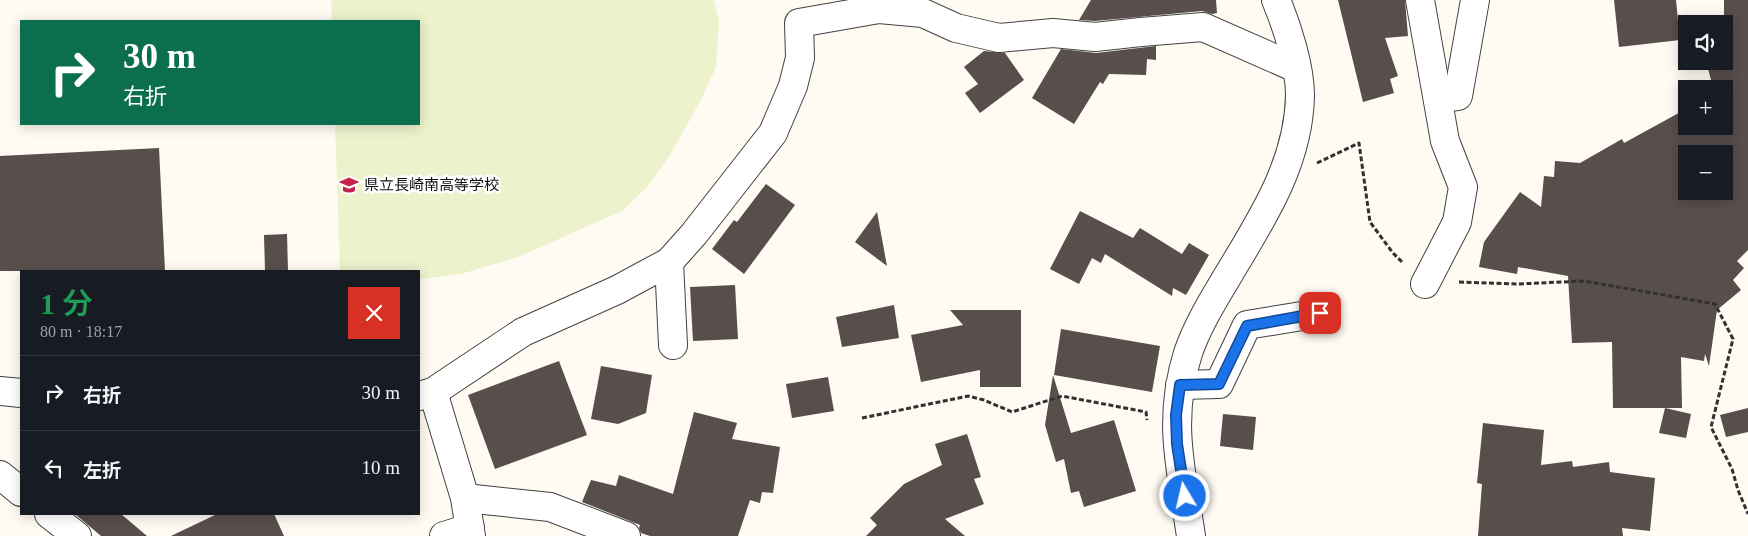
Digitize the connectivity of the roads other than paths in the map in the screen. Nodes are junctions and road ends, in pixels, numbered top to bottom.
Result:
1 (1276, 0) edge
2 (1420, 0) edge
3 (1475, 0) edge
4 (1296, 68) junction
5 (1438, 98) junction
6 (669, 262) junction
7 (1425, 284) road end
8 (1320, 313) dead end
9 (673, 344) dead end
10 (1180, 385) junction
11 (0, 391) edge
12 (20, 393) edge
13 (426, 394) edge
14 (0, 475) edge
15 (20, 491) edge
16 (466, 498) junction
17 (50, 515) edge
18 (471, 532) edge
19 (77, 536) edge
20 (444, 536) edge
21 (626, 536) edge
22 (1191, 536) edge

1 - 4 street
2 - 5 street
3 - 5 street
4 - 6 street
4 - 10 street
5 - 7 street
6 - 9 street
6 - 13 street
8 - 10 street
10 - 22 street
11 - 12 street
13 - 16 street
14 - 15 street
16 - 18 street
16 - 21 street
17 - 19 street
18 - 20 street

